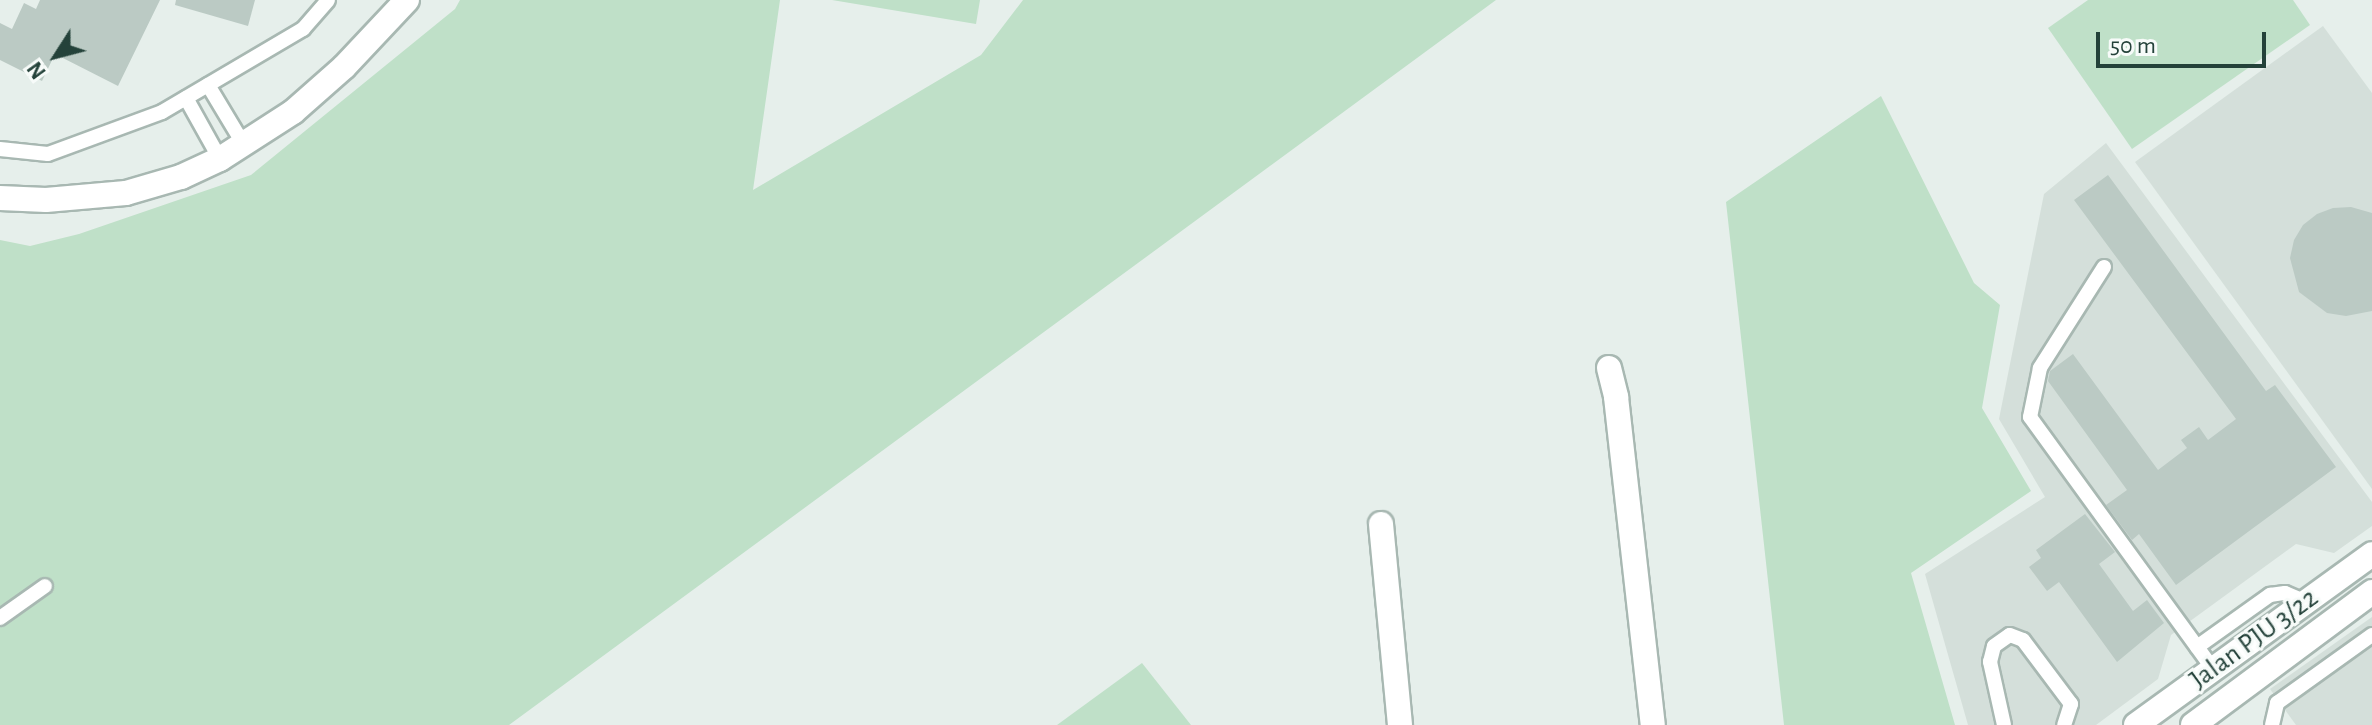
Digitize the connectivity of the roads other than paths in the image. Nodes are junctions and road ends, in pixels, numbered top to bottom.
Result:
1 (328, 0) edge
2 (407, 0) edge
3 (208, 85) junction
4 (186, 98) junction
5 (244, 145) junction
6 (0, 149) edge
7 (220, 159) junction
8 (0, 198) edge
9 (2104, 267) dead end
10 (1609, 368) dead end
11 (1381, 524) dead end
12 (2372, 554) edge
13 (45, 586) dead end
14 (2372, 592) edge
15 (2306, 602) junction
16 (0, 618) edge
17 (2372, 635) edge
18 (2197, 647) junction
19 (2213, 669) junction
20 (2164, 705) junction
21 (1400, 725) edge
22 (1653, 725) edge
23 (2004, 725) edge
24 (2064, 725) edge
25 (2136, 725) edge
26 (2179, 725) edge
27 (2193, 725) edge
28 (2272, 725) edge

1 - 3 lane
2 - 5 street
3 - 4 lane
3 - 5 lane
4 - 6 lane
4 - 7 lane
5 - 7 street
7 - 8 street
9 - 18 lane
10 - 22 street
11 - 21 street
12 - 15 street, Jalan PJU 3/22
13 - 16 lane
14 - 27 street, Jalan PJU 3/22
15 - 18 lane
15 - 19 street, Jalan PJU 3/22
17 - 28 lane
18 - 19 lane
19 - 20 street, Jalan PJU 3/22
20 - 25 street, Jalan PJU 3/22
20 - 26 street
23 - 24 lane

